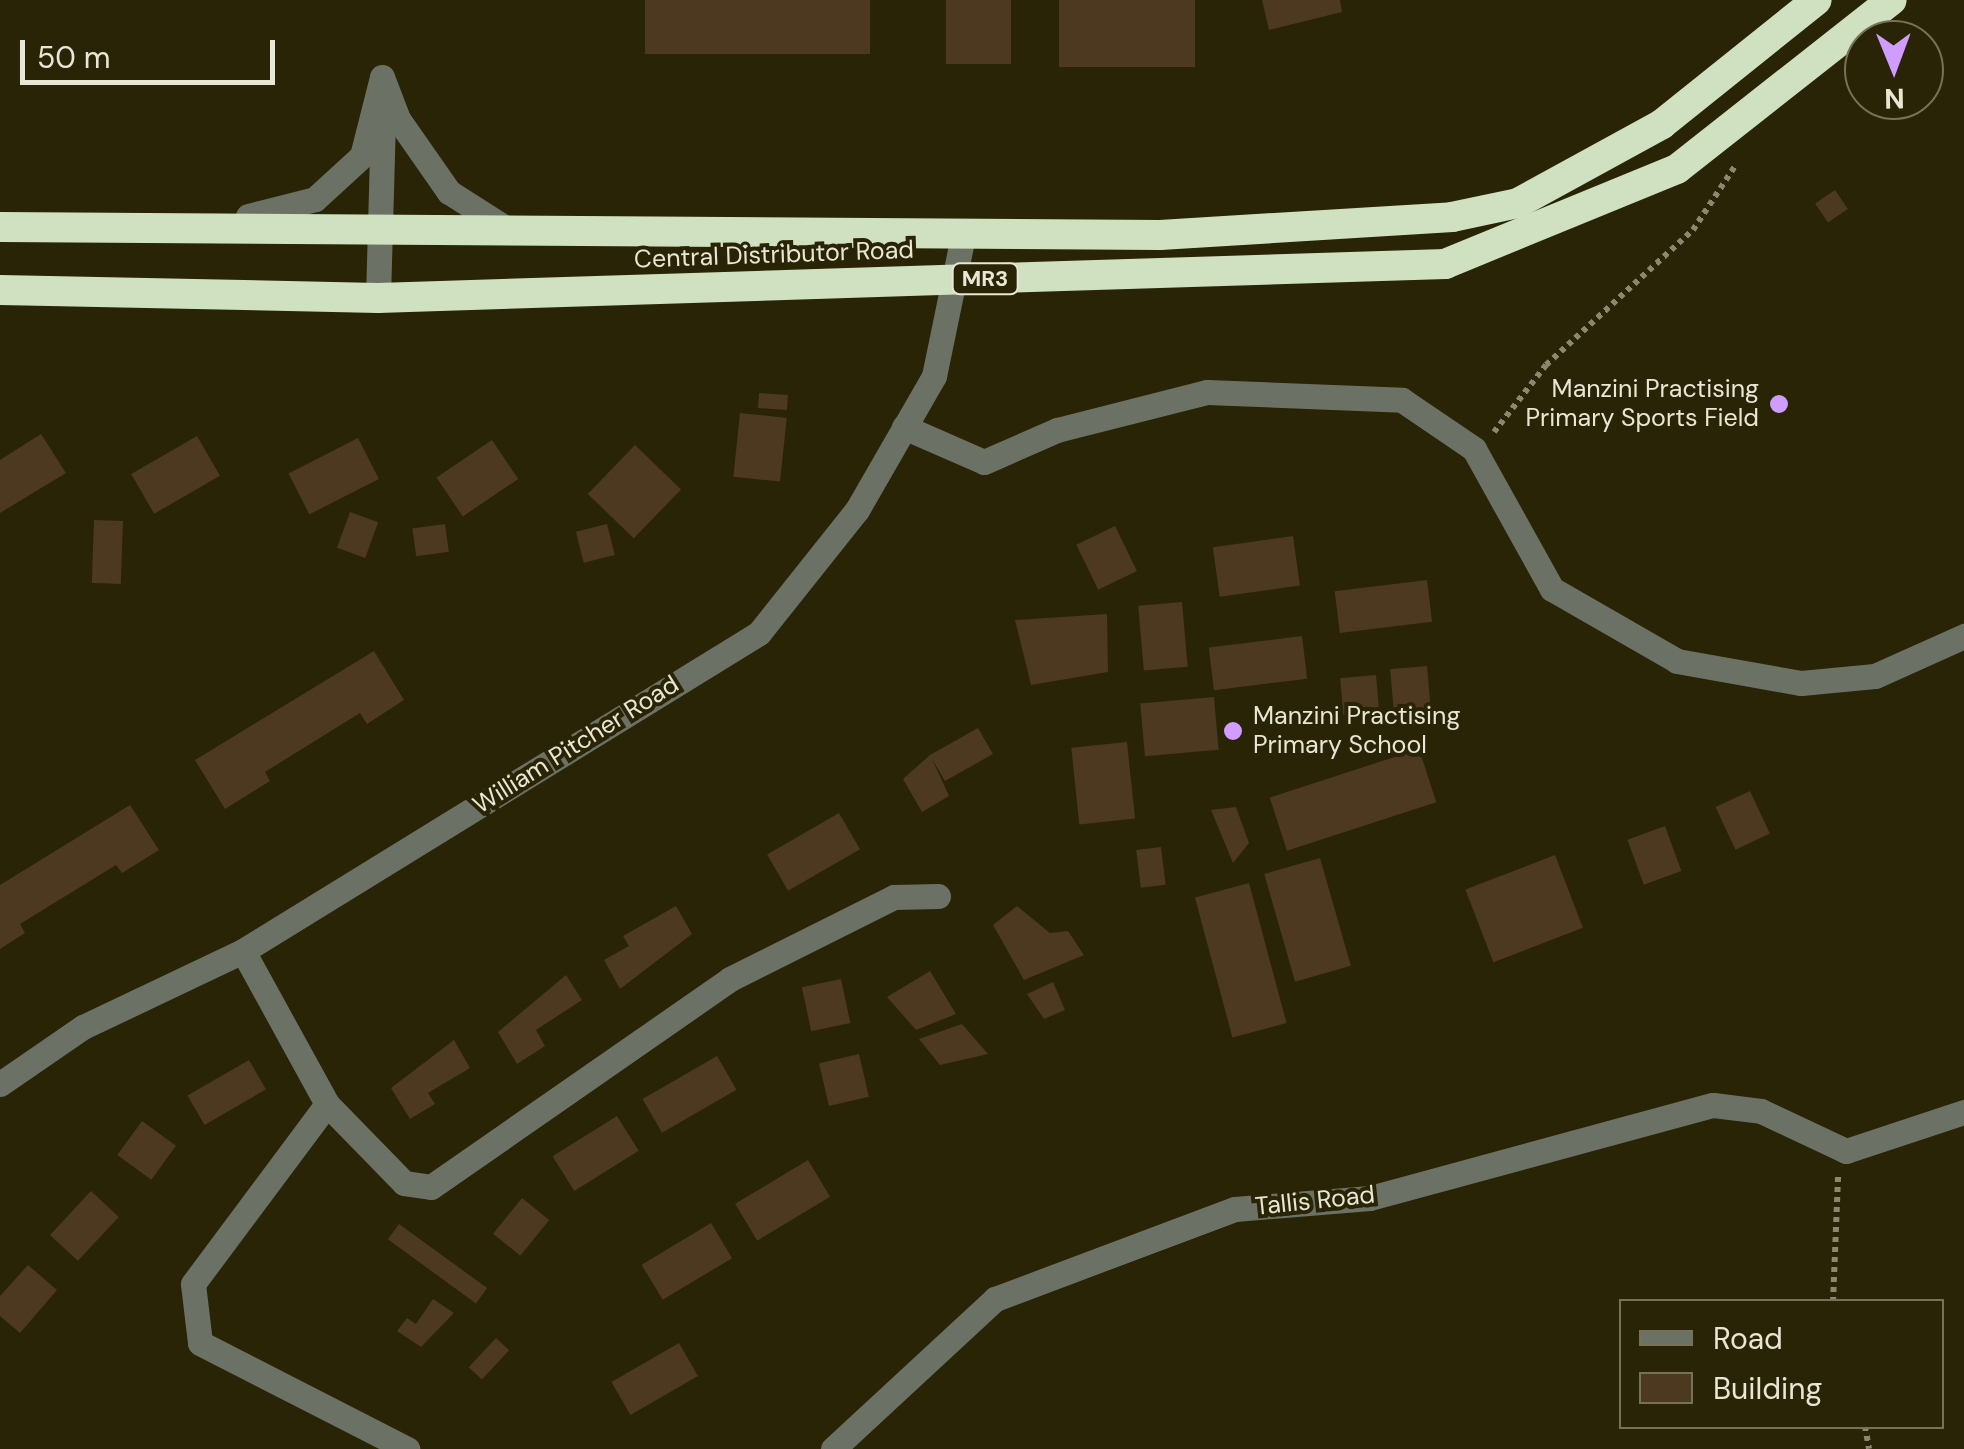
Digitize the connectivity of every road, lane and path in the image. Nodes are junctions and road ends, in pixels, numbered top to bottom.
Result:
1 (1817, 0) edge
2 (1892, 0) edge
3 (382, 77) junction
4 (1738, 162) dead end
5 (0, 227) edge
6 (83, 228) junction
7 (387, 228) junction
8 (507, 229) junction
9 (962, 236) junction
10 (956, 280) junction
11 (0, 290) edge
12 (378, 298) junction
13 (904, 427) junction
14 (1474, 449) junction
15 (1964, 636) edge
16 (938, 896) dead end
17 (243, 951) junction
18 (0, 1084) edge
19 (326, 1104) junction
20 (1964, 1112) edge
21 (1846, 1151) junction
22 (1833, 1299) edge
23 (407, 1449) edge
24 (832, 1449) edge

1 - 9 highway, Central Distributor Road / MR3
2 - 10 highway, Central Distributor Road / MR3
3 - 6 street
3 - 7 street
3 - 8 street
4 - 14 path
5 - 6 highway, Central Distributor Road / MR3
6 - 7 highway, Central Distributor Road / MR3
7 - 8 highway, Central Distributor Road / MR3
7 - 12 street
8 - 9 highway, Central Distributor Road / MR3
9 - 10 street, William Pitcher Road
10 - 12 highway, Central Distributor Road / MR3
10 - 13 street, William Pitcher Road
11 - 12 highway, Central Distributor Road / MR3
13 - 14 street
13 - 17 street, William Pitcher Road
14 - 15 street
16 - 19 street
17 - 18 street, William Pitcher Road
17 - 19 street
19 - 23 street
20 - 21 street
21 - 22 path
21 - 24 street, Tallis Road

